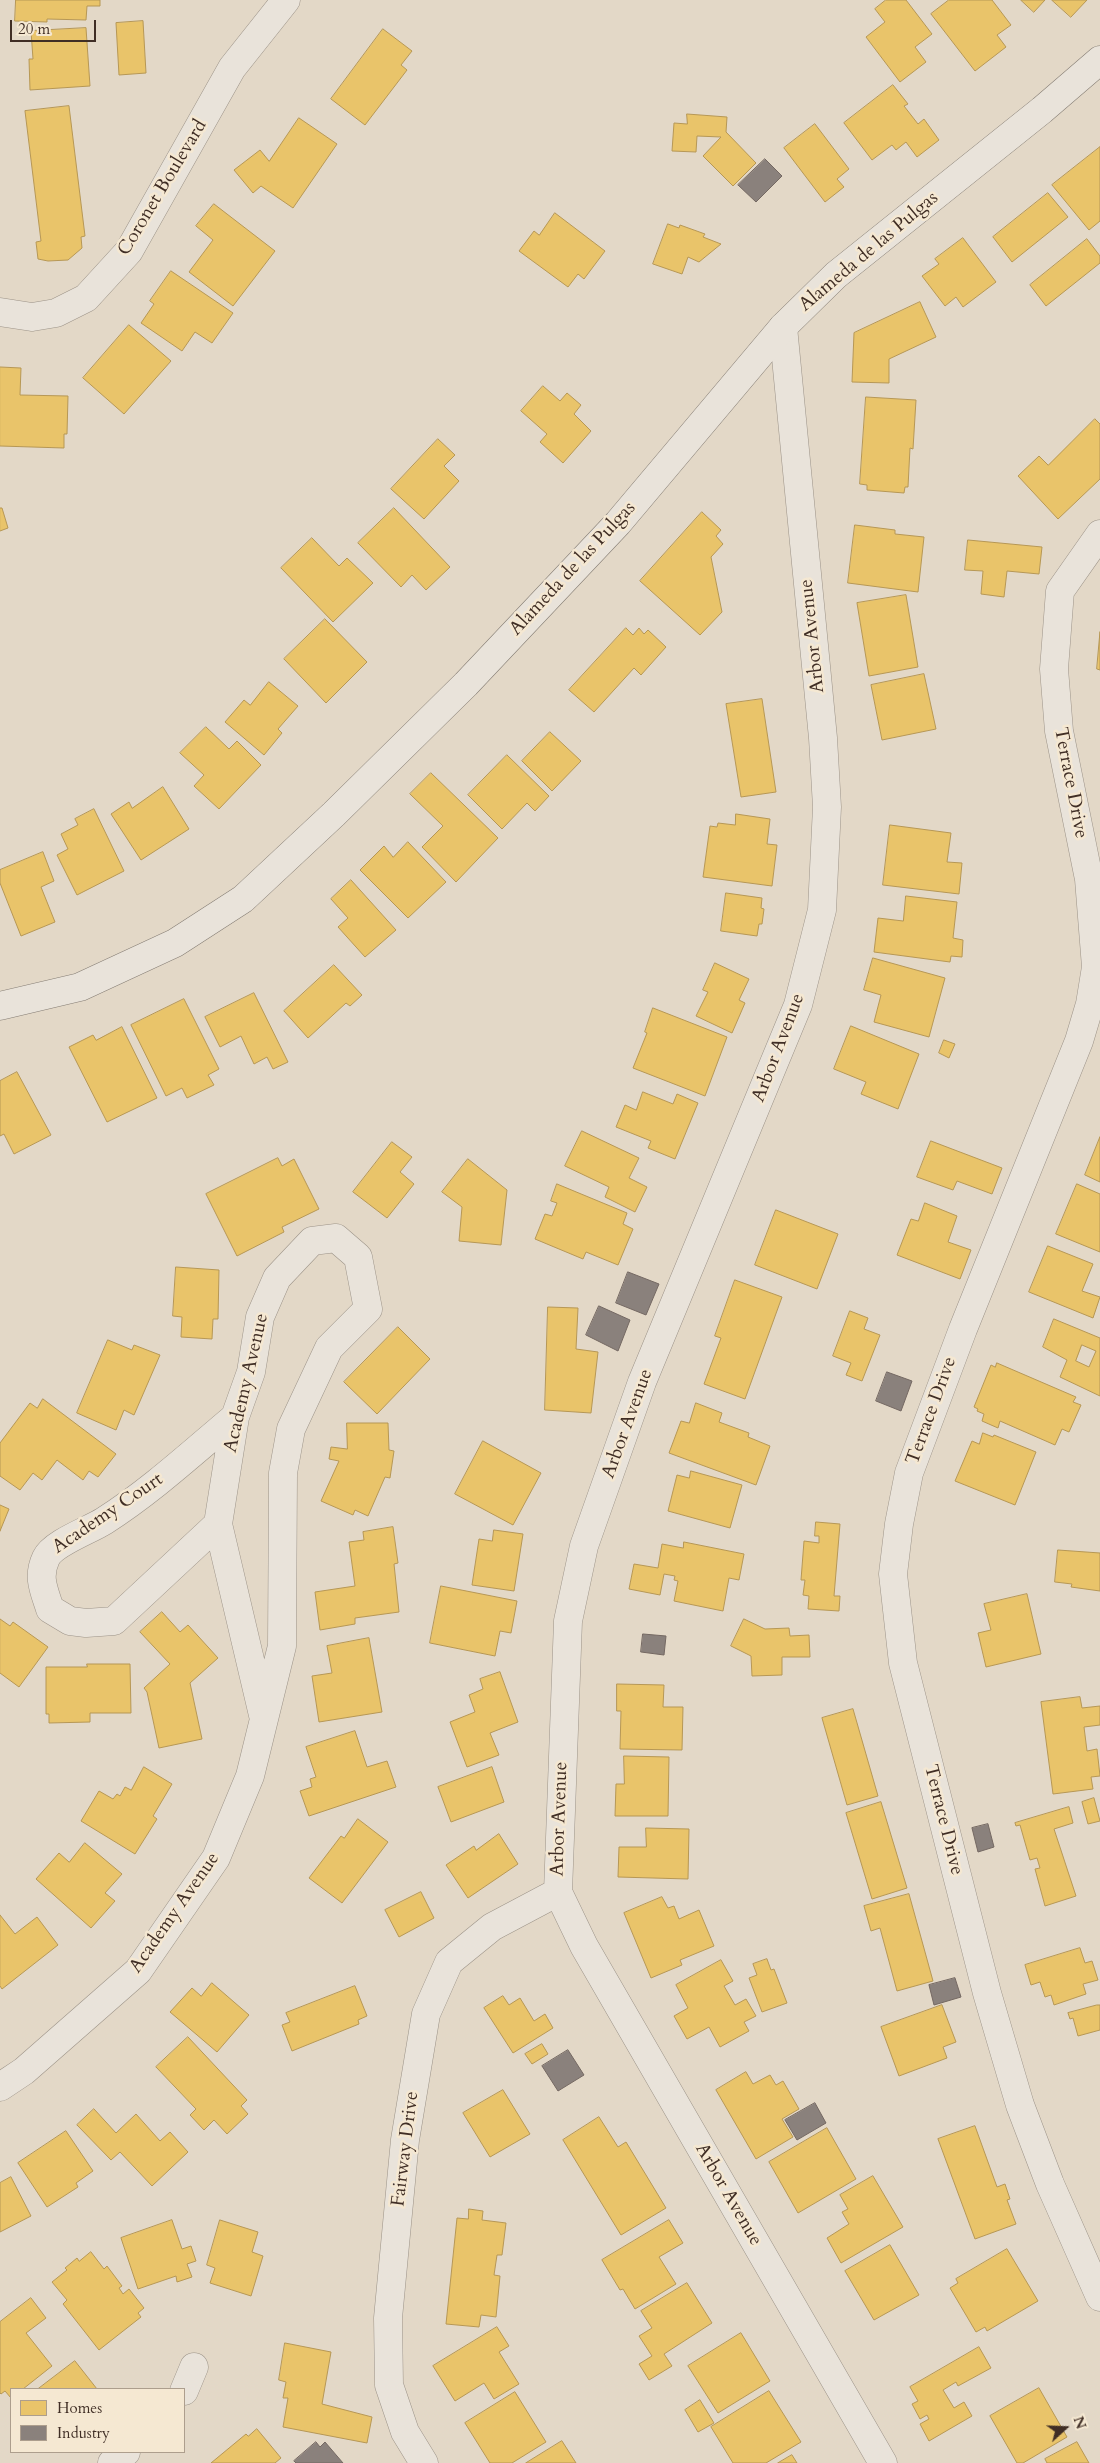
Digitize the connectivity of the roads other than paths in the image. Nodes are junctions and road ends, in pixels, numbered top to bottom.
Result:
1 (286, 0) edge
2 (1100, 60) edge
3 (0, 312) edge
4 (783, 327) junction
5 (1100, 534) edge
6 (0, 1006) edge
7 (235, 1417) junction
8 (218, 1524) junction
9 (264, 1715) junction
10 (558, 1892) junction
11 (0, 2087) edge
12 (1100, 2298) edge
13 (125, 2453) edge
14 (112, 2463) edge
15 (424, 2463) edge
16 (883, 2463) edge

1 - 3 street, Coronet Boulevard
2 - 4 street, Alameda de las Pulgas
4 - 6 street, Alameda de las Pulgas
4 - 10 street, Arbor Avenue
5 - 12 street, Terrace Drive
7 - 8 street, Academy Avenue
7 - 8 street, Academy Court
7 - 9 street, Academy Avenue
8 - 9 street, Academy Avenue
9 - 11 street, Academy Avenue
10 - 15 street, Fairway Drive
10 - 16 street, Arbor Avenue
13 - 14 street

